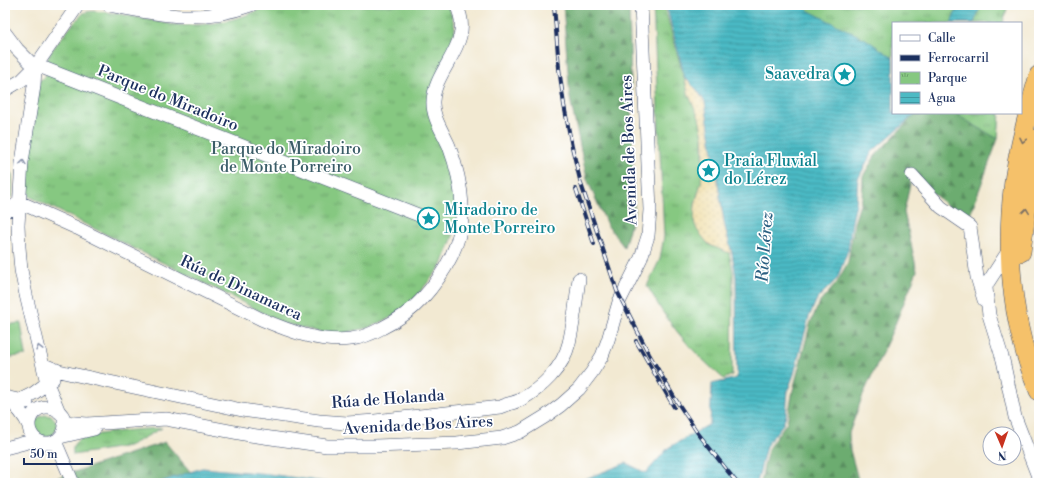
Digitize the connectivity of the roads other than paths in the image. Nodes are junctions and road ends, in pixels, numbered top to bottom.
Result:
1 (78, 5) edge
2 (109, 5) edge
3 (251, 5) edge
4 (456, 5) edge
5 (642, 5) edge
6 (5, 34) edge
7 (35, 66) junction
8 (1039, 75) edge
9 (5, 90) edge
10 (1039, 138) edge
11 (912, 174) dead end
12 (19, 202) junction
13 (5, 211) edge
14 (421, 216) dead end
15 (1010, 250) junction
16 (579, 279) dead end
17 (1013, 282) junction
18 (988, 302) junction
19 (44, 365) junction
20 (1039, 365) edge
21 (72, 374) junction
22 (50, 389) junction
23 (1039, 391) edge
24 (5, 397) edge
25 (20, 400) junction
26 (41, 409) junction
27 (61, 417) junction
28 (133, 420) junction
29 (29, 426) junction
30 (58, 439) junction
31 (36, 440) junction
32 (5, 448) edge
33 (1039, 479) edge
34 (73, 483) edge

1 - 7 street
2 - 3 street
4 - 12 street, Rúa de Dinamarca
5 - 28 street, Avenida de Bos Aires
6 - 7 street
7 - 9 street
12 -> 7 street
7 - 14 street, Parque do Miradoiro
8 -> 15 highway
20 -> 10 highway
11 - 18 street
12 - 13 street
19 -> 12 street
15 - 17 highway
15 - 18 street
16 - 21 street, Rúa de Holanda
17 - 18 street
17 - 23 highway
18 - 33 street
19 - 21 street, Rúa de Holanda
19 - 22 street
21 - 22 street, Rúa de Holanda
22 - 25 street, Rúa de Holanda
22 - 26 street
22 - 27 street
24 - 25 street
24 - 29 street
25 - 26 street
26 - 27 street
26 - 29 street
27 - 28 street, Avenida de Bos Aires
27 - 30 street
28 - 30 street, Avenida de Bos Aires
29 - 31 street
30 - 31 street
30 - 34 street
31 - 32 street

